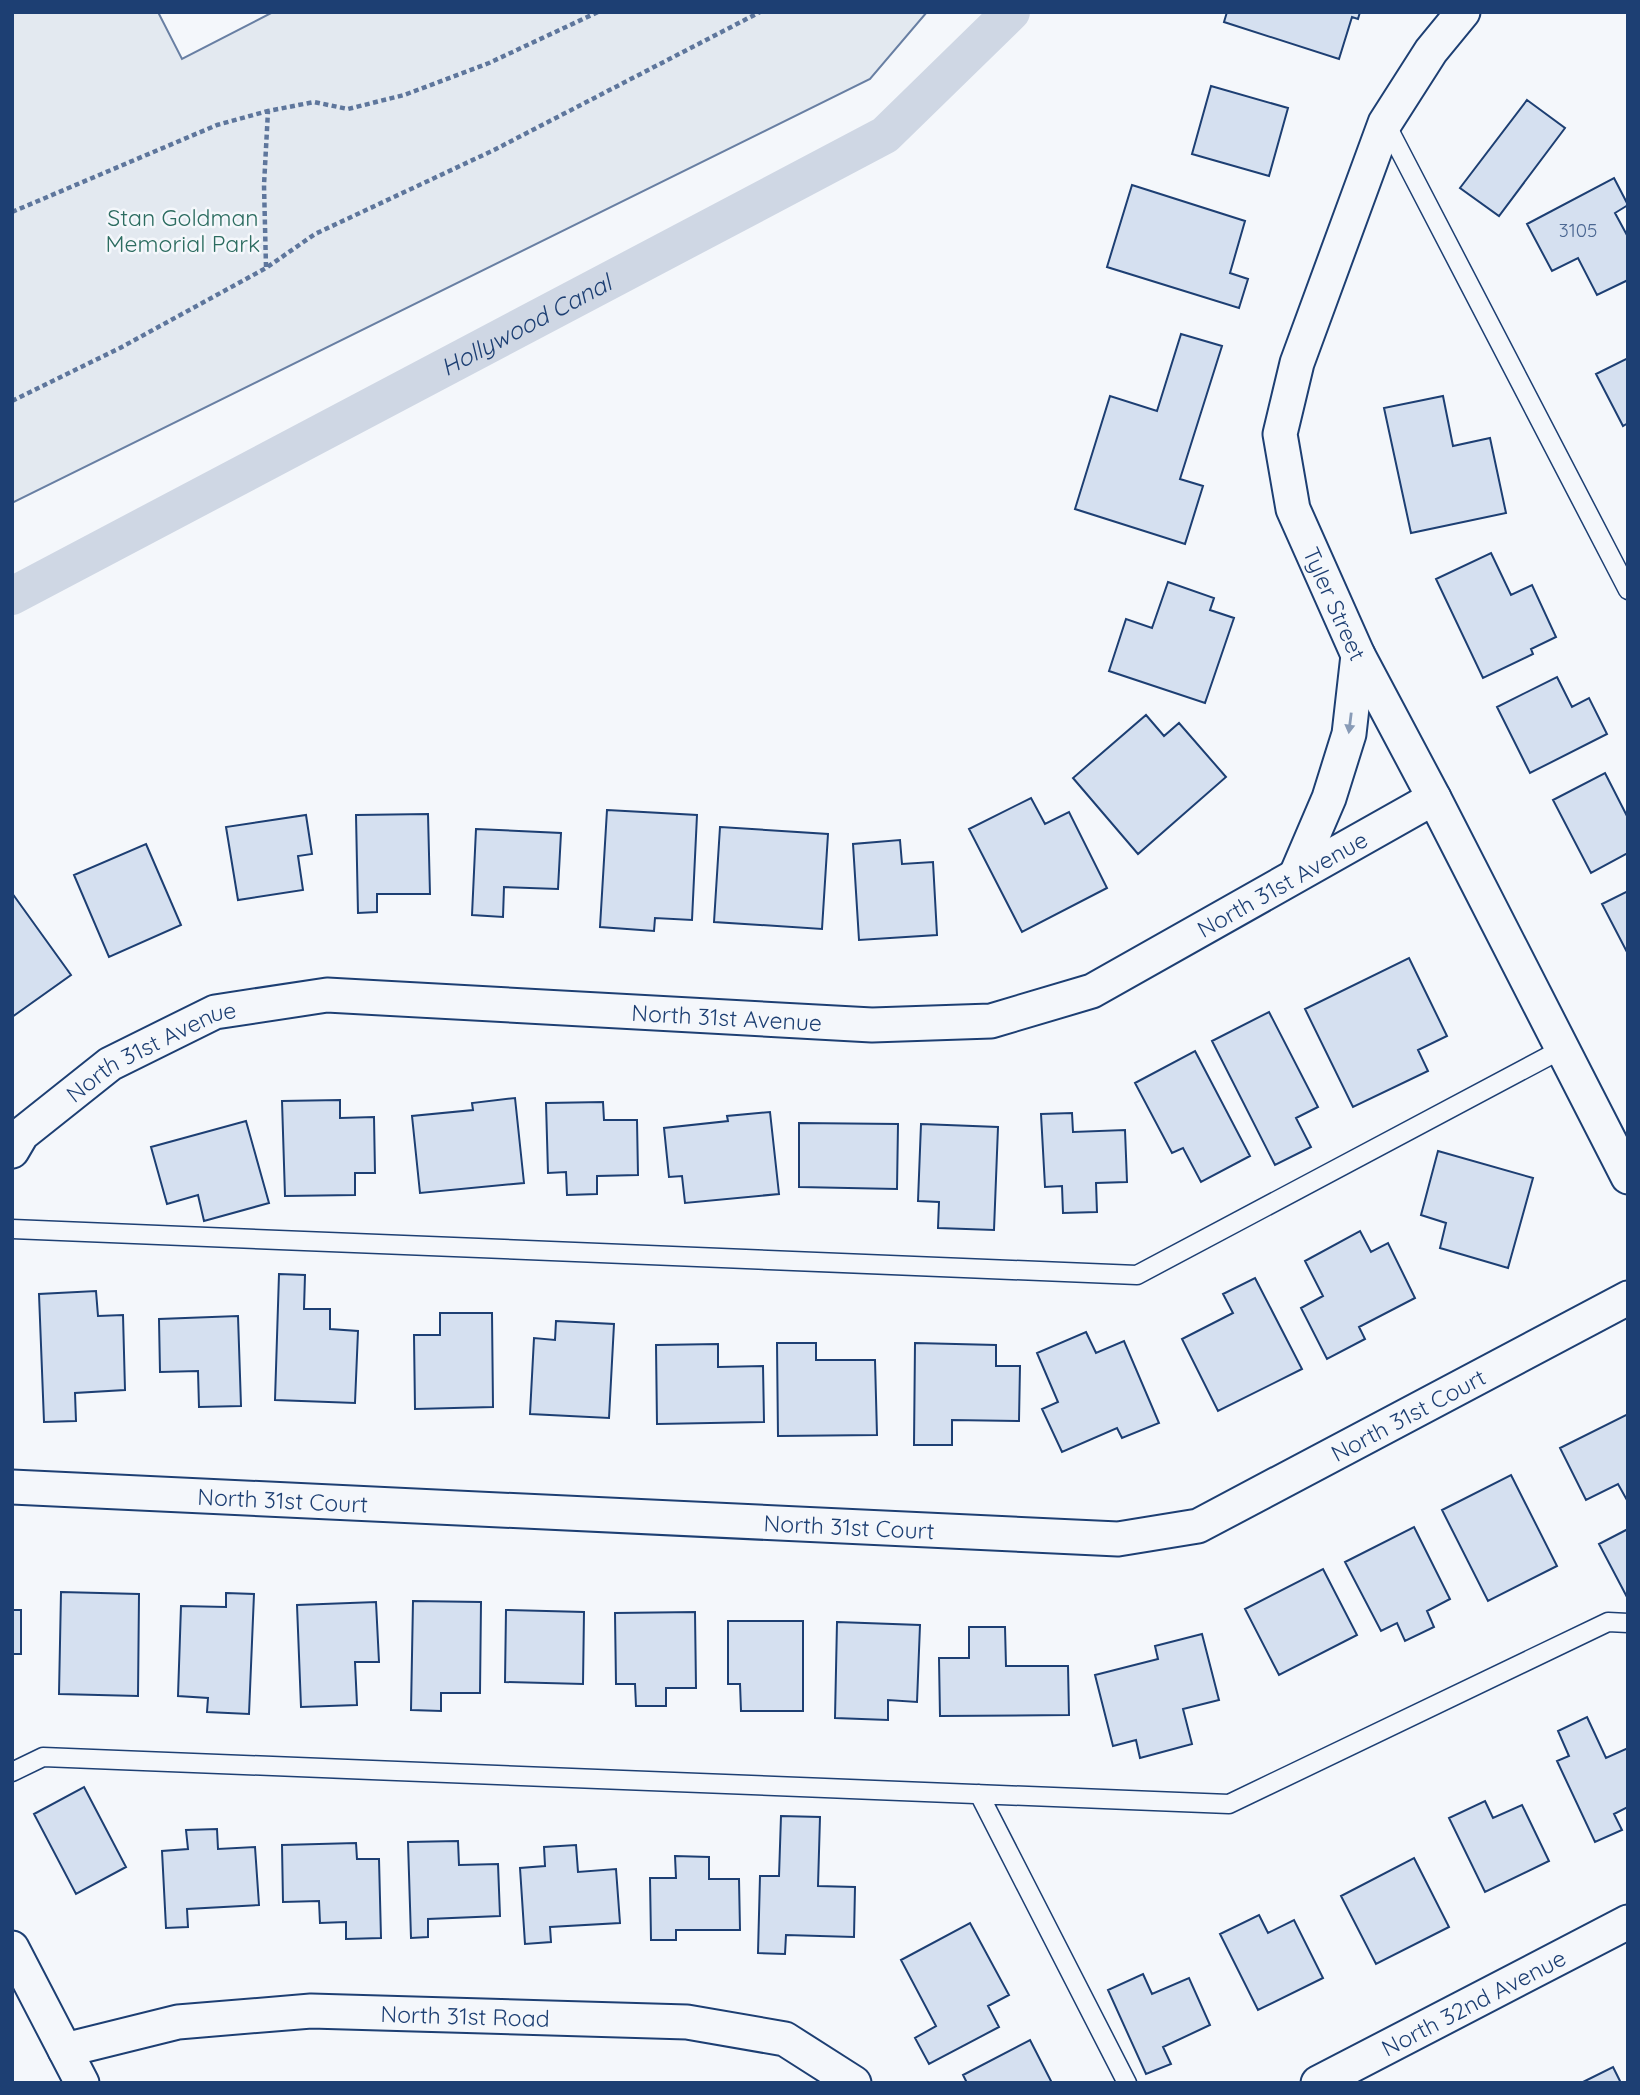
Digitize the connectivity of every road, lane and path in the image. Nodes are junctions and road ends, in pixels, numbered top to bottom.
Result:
1 (598, 12) edge
2 (740, 12) edge
3 (760, 12) edge
4 (1463, 12) edge
5 (746, 19) junction
6 (268, 111) junction
7 (1385, 123) junction
8 (12, 212) edge
9 (266, 268) junction
10 (12, 401) edge
11 (1628, 590) edge
12 (1358, 655) junction
13 (1434, 798) junction
14 (1296, 875) junction
15 (1562, 1049) junction
16 (12, 1151) edge
17 (1628, 1177) edge
18 (12, 1229) edge
19 (1628, 1298) edge
20 (12, 1487) edge
21 (1628, 1623) edge
22 (12, 1772) edge
23 (979, 1794) junction
24 (1628, 1922) edge
25 (12, 1948) edge
26 (65, 2050) junction
27 (82, 2083) edge
28 (854, 2083) edge
29 (1127, 2083) edge
30 (1318, 2083) edge

1 - 6 path
2 - 5 path
3 - 5 path
4 - 7 street, Tyler Street
5 - 9 path
6 - 8 path
6 - 9 path
7 - 11 lane
7 - 12 street, Tyler Street
9 - 10 path
12 - 13 street, Tyler Street
12 -> 14 street
13 - 14 street, North 31st Avenue
13 - 15 street, Tyler Street
14 - 16 street, North 31st Avenue
15 - 17 street, Tyler Street
15 - 18 lane
19 - 20 street, North 31st Court
21 - 23 lane
22 - 23 lane
23 - 29 lane
24 - 30 street, North 32nd Avenue
25 - 26 street
26 - 27 street
26 - 28 street, North 31st Road

